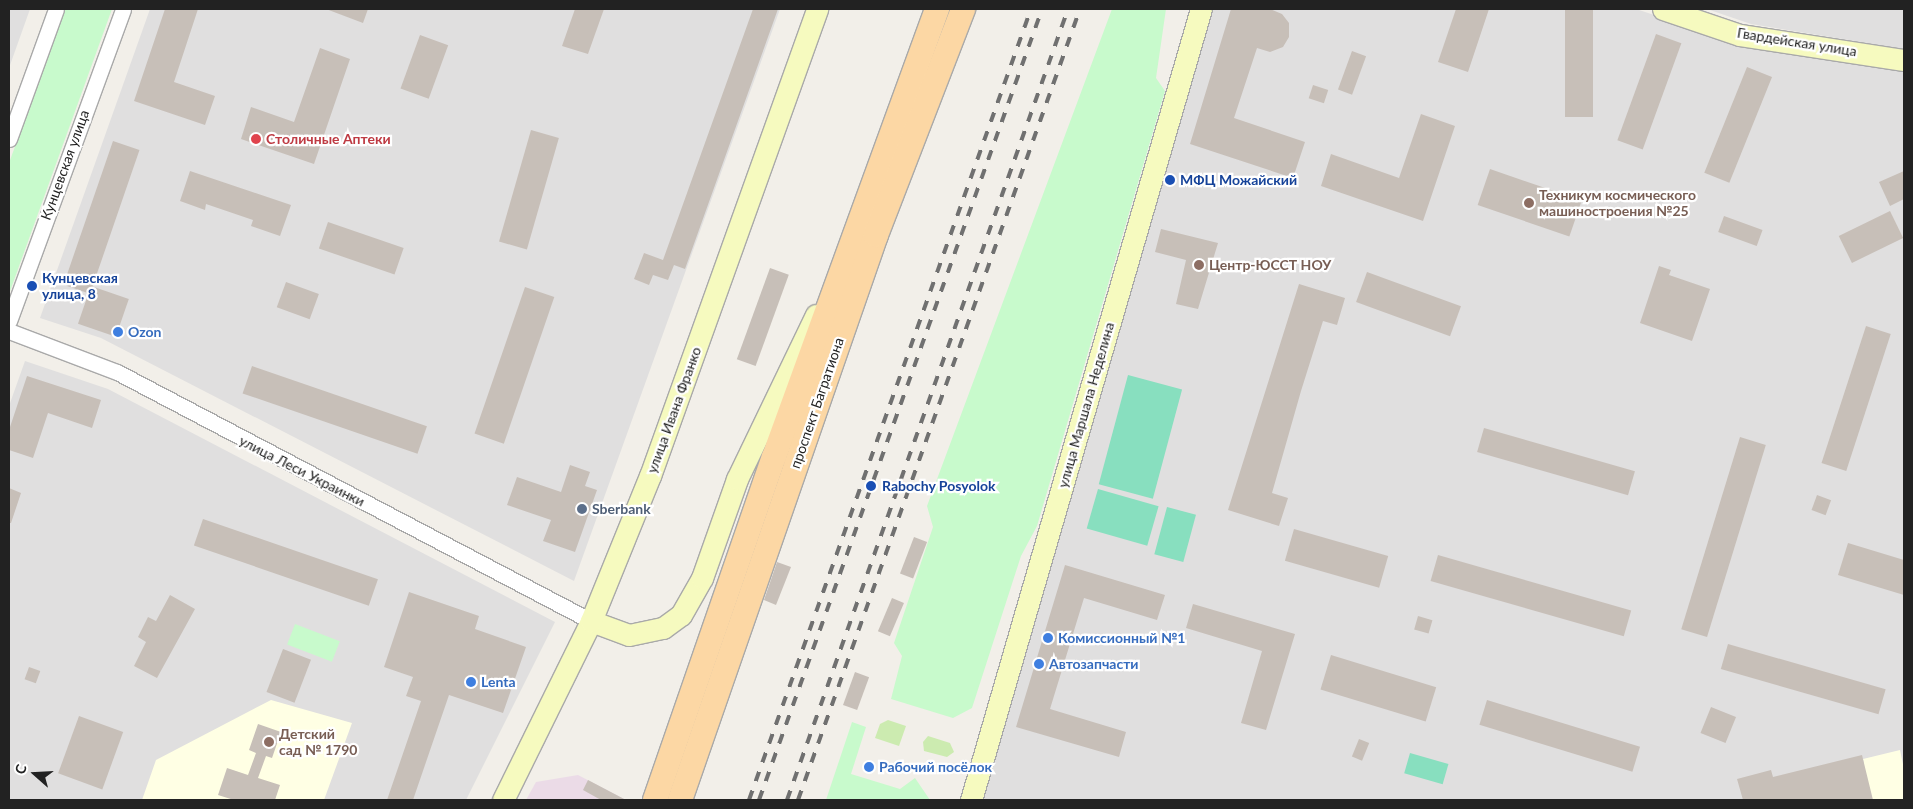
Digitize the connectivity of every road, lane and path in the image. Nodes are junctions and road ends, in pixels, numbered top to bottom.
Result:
1 (56, 9) edge
2 (123, 9) edge
3 (817, 9) edge
4 (937, 9) edge
5 (963, 9) edge
6 (1201, 9) edge
7 (1663, 9) edge
8 (1904, 60) edge
9 (9, 140) edge
10 (858, 226) junction
11 (9, 321) edge
12 (9, 331) edge
13 (784, 461) junction
14 (591, 621) junction
15 (503, 800) edge
16 (655, 800) edge
17 (680, 800) edge
18 (971, 800) edge

1 - 9 street
2 - 11 street, Кунцевская улица
3 - 14 street, улица Ивана Франко
4 - 10 main road, проспект Багратиона
5 - 13 main road, проспект Багратиона
6 - 18 street, улица Маршала Неделина
7 - 8 street, Гвардейская улица
10 - 13 main road, проспект Багратиона
10 - 14 street
12 - 14 street, улица Леси Украинки
13 - 16 main road, проспект Багратиона
13 - 17 main road, проспект Багратиона
14 - 15 street, улица Ивана Франко

